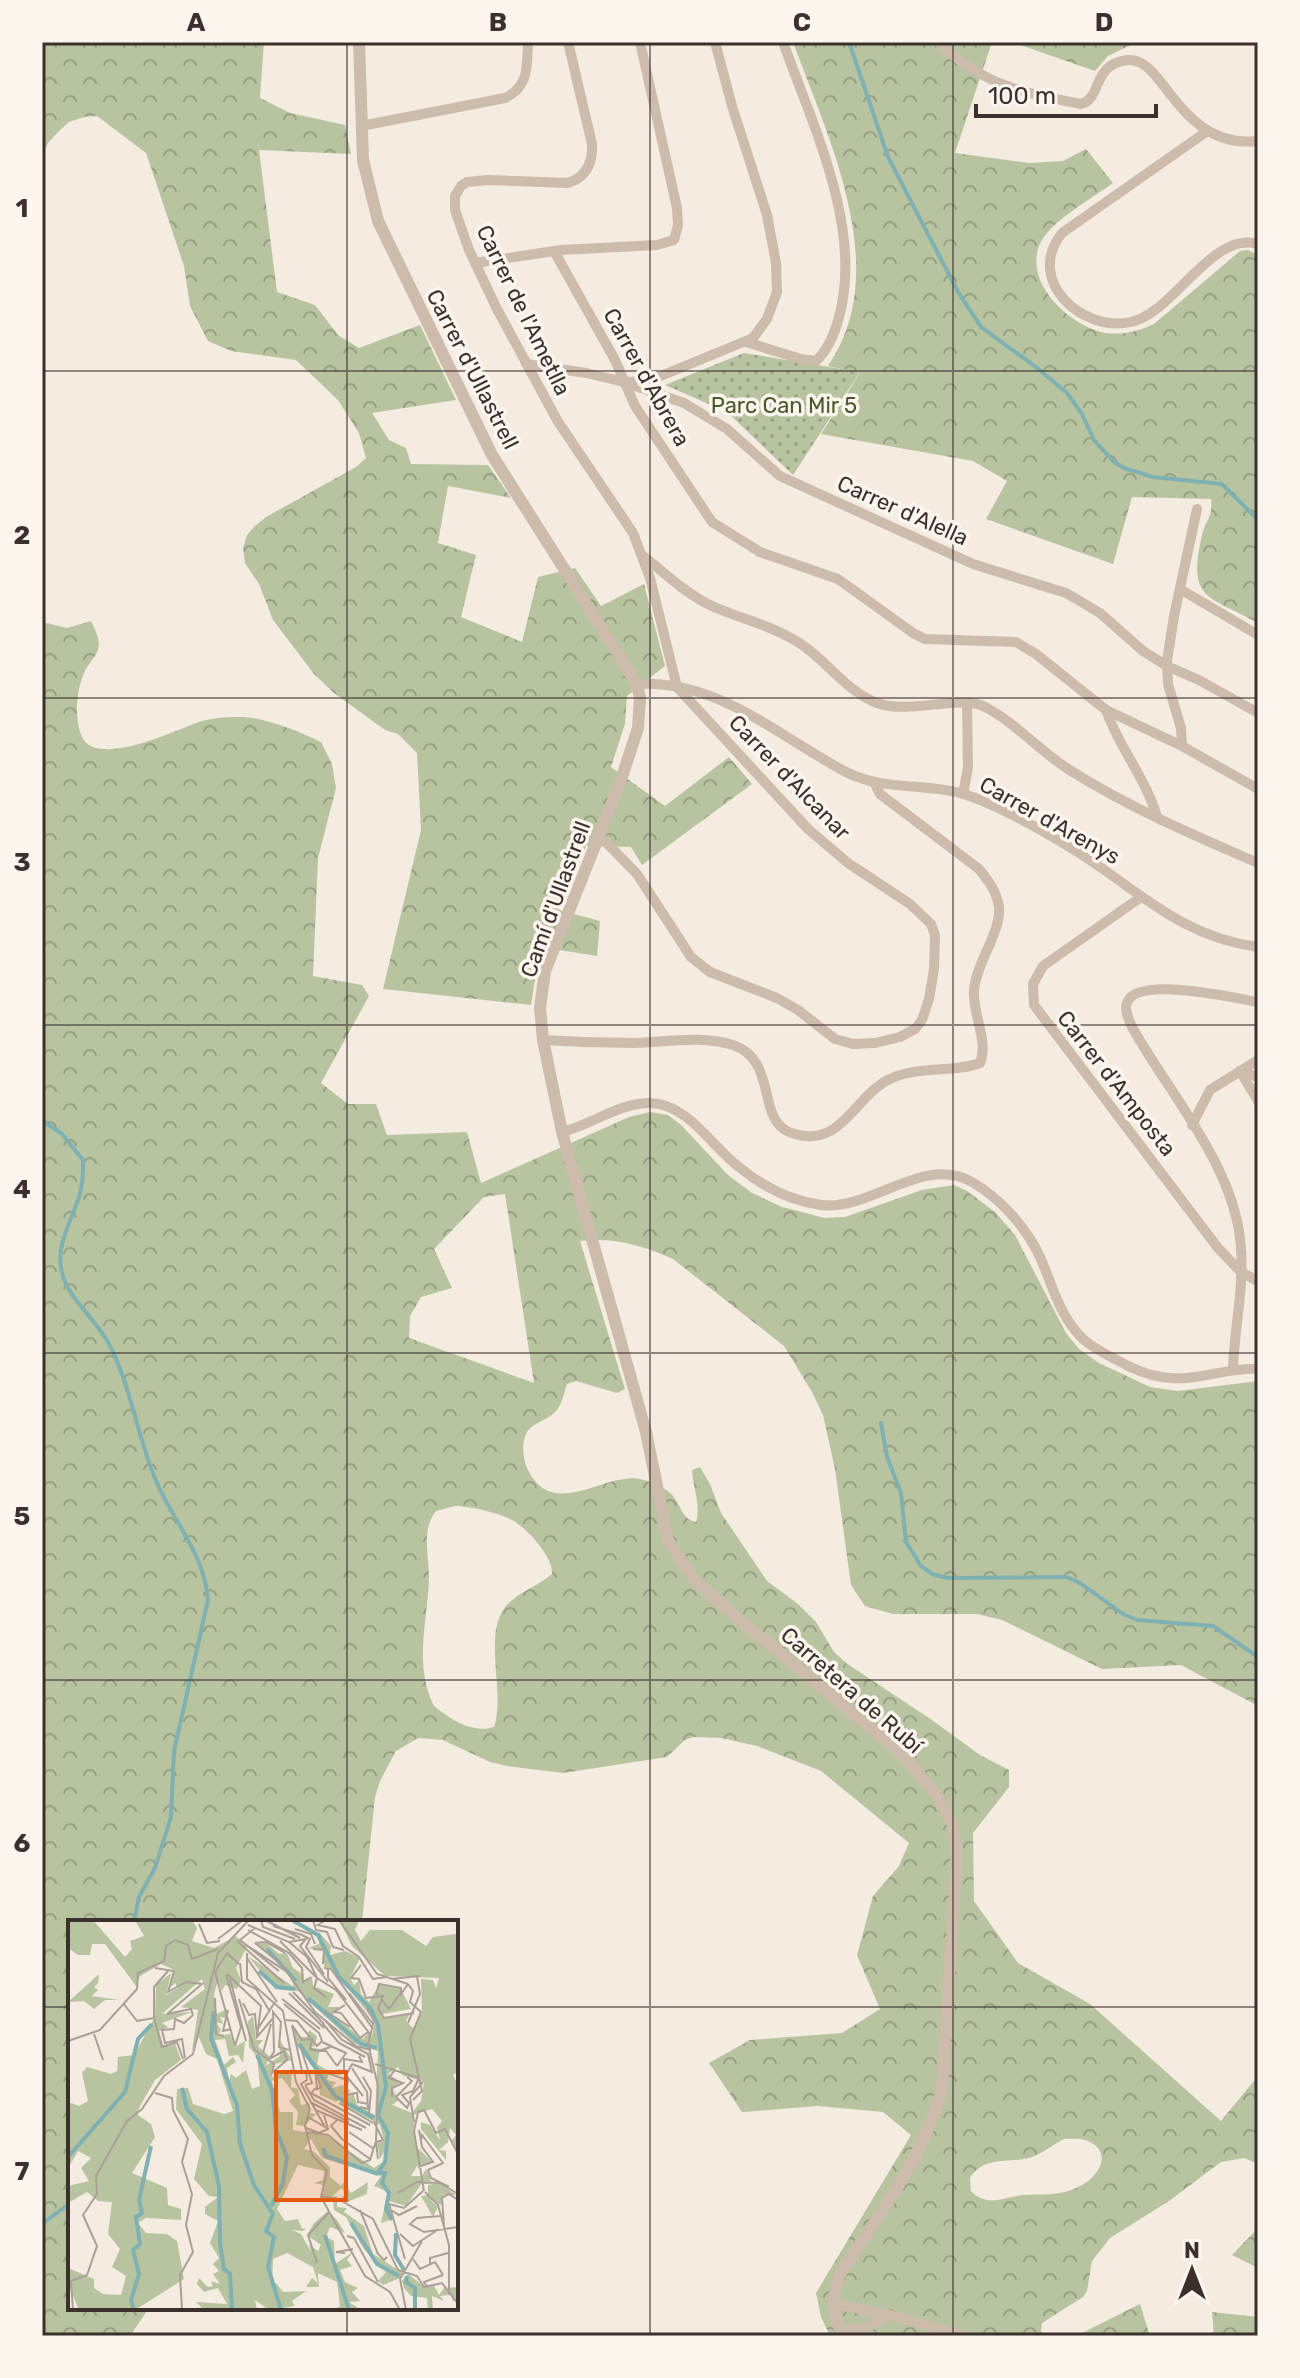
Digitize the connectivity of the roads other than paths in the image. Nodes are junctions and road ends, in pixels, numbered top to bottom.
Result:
1 (359, 42) edge
2 (528, 42) edge
3 (568, 42) edge
4 (640, 42) edge
5 (715, 42) edge
6 (783, 42) edge
7 (938, 42) edge
8 (361, 126) junction
9 (1206, 132) junction
10 (1258, 141) edge
11 (1258, 244) edge
12 (554, 251) junction
13 (475, 263) junction
14 (746, 342) junction
15 (526, 364) junction
16 (624, 382) junction
17 (1197, 509) dead end
18 (643, 556) junction
19 (1180, 589) junction
20 (1258, 635) edge
21 (1167, 666) junction
22 (637, 684) junction
23 (677, 687) junction
24 (967, 703) junction
25 (1106, 710) junction
26 (1258, 713) edge
27 (1182, 746) junction
28 (874, 782) junction
29 (1258, 789) edge
30 (963, 794) junction
31 (1157, 817) junction
32 (599, 835) junction
33 (1258, 863) edge
34 (1141, 897) junction
35 (1258, 947) edge
36 (1258, 1002) edge
37 (543, 1040) junction
38 (1258, 1060) edge
39 (1240, 1071) junction
40 (1258, 1077) edge
41 (1258, 1101) edge
42 (1192, 1125) junction
43 (562, 1132) junction
44 (1241, 1272) junction
45 (1258, 1281) edge
46 (1258, 1369) edge
47 (1233, 1370) junction
48 (833, 2304) junction
49 (867, 2310) junction
50 (848, 2313) junction
51 (890, 2315) junction
52 (840, 2329) edge
53 (862, 2330) edge
54 (964, 2336) edge

1 - 8 street, Carrer d'Ullastrell
2 - 8 street
3 - 13 street, Carrer de l'Ametlla
4 - 12 street
5 - 14 street
6 - 14 street
7 - 9 street
8 - 22 street, Carrer d'Ullastrell
9 - 10 street
9 - 11 street
12 - 13 street
12 - 16 street, Carrer d'Abrera
13 - 15 street, Carrer de l'Ametlla
14 - 16 street
15 - 16 street, Carrer d'Alella
15 - 18 street, Carrer de l'Ametlla
16 - 21 street, Carrer d'Alella
16 - 25 street, Carrer d'Abrera
17 - 19 street
18 - 23 street, Carrer de l'Ametlla
18 - 24 street
19 - 20 street
19 - 21 street
21 - 26 street, Carrer d'Alella
21 - 27 street
22 - 23 street, Carrer d'Arenys
22 - 32 street, Camí d'Ullastrell
23 - 28 street, Carrer d'Arenys
23 - 32 street, Carrer d'Alcanar
24 - 30 street
24 - 31 street
25 - 27 street, Carrer d'Abrera
25 - 31 street
27 - 29 street, Carrer d'Abrera
28 - 30 street, Carrer d'Arenys
28 - 37 street
30 - 34 street, Carrer d'Arenys
31 - 33 street
32 - 37 street, Camí d'Ullastrell
34 - 35 street, Carrer d'Arenys
34 - 44 street, Carrer d'Amposta
36 - 42 street
37 - 43 street, Camí d'Ullastrell
38 - 39 street
39 - 40 street
39 - 41 street
39 - 42 street
42 - 44 street
43 - 47 street
43 - 48 street, Carretera de Rubí
44 - 45 street
44 - 47 street
46 - 47 street
48 - 49 street
48 - 52 street, Carretera de Rubí
49 - 50 street
49 - 51 street
50 - 52 street
50 - 53 street
51 - 53 street
51 - 54 street
52 - 53 street

